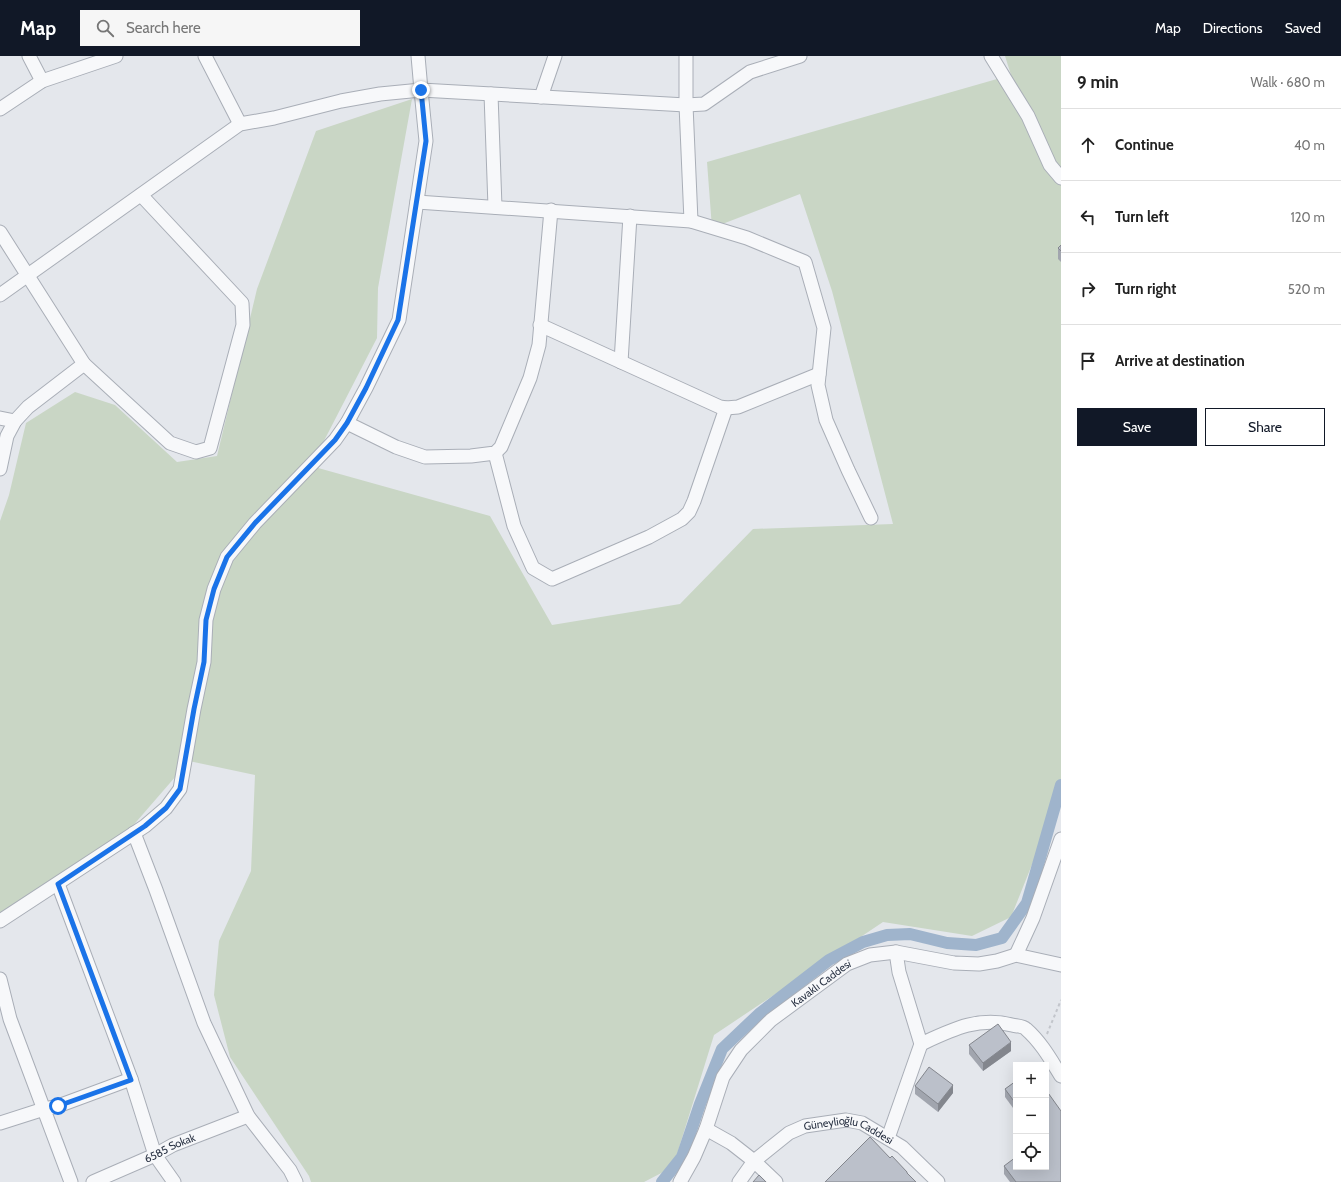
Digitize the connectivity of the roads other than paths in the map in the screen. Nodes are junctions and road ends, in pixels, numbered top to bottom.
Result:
1 (29, 56) edge
2 (116, 56) edge
3 (205, 56) edge
4 (418, 56) edge
5 (555, 56) edge
6 (686, 56) edge
7 (800, 56) edge
8 (991, 56) edge
9 (42, 81) junction
10 (421, 90) junction
11 (491, 94) junction
12 (541, 97) junction
13 (686, 105) junction
14 (0, 109) edge
15 (240, 124) junction
16 (1061, 178) edge
17 (141, 195) junction
18 (417, 202) junction
19 (495, 207) junction
20 (551, 210) junction
21 (630, 216) junction
22 (691, 221) junction
23 (0, 232) edge
24 (28, 275) junction
25 (0, 295) edge
26 (540, 325) junction
27 (621, 362) junction
28 (84, 364) junction
29 (819, 374) junction
30 (726, 408) junction
31 (0, 418) edge
32 (15, 421) junction
33 (347, 423) junction
34 (495, 453) junction
35 (0, 469) edge
36 (871, 518) dead end
37 (134, 834) junction
38 (1061, 839) edge
39 (58, 884) junction
40 (0, 921) edge
41 (896, 952) junction
42 (1016, 955) junction
43 (1061, 965) edge
44 (0, 979) edge
45 (5, 1021) edge
46 (921, 1044) junction
47 (1061, 1076) edge
48 (131, 1080) junction
49 (44, 1109) junction
50 (248, 1116) junction
51 (0, 1124) edge
52 (706, 1129) junction
53 (888, 1138) junction
54 (155, 1155) junction
55 (754, 1161) junction
56 (71, 1182) edge
57 (93, 1182) edge
58 (174, 1182) edge
59 (296, 1182) edge
60 (680, 1182) edge
61 (739, 1182) edge
62 (776, 1182) edge
63 (938, 1182) edge

1 - 9 street
2 - 9 street
3 - 15 street
4 - 10 street
5 - 12 street
6 - 13 street
7 - 13 street
8 - 16 street
9 - 14 street
10 - 11 street
10 - 15 street
10 - 18 street
11 - 12 street
11 - 19 street
12 - 13 street
13 - 22 street
15 - 17 street
17 - 24 street
17 - 28 street
18 - 19 street
18 - 33 street
19 - 20 street
20 - 21 street
20 - 26 street
21 - 22 street
21 - 27 street
22 - 29 street
23 - 24 street
24 - 25 street
24 - 28 street
26 - 27 street
26 - 34 street
27 - 30 street
28 - 32 street
29 - 30 street
29 - 36 street
30 - 34 street
31 - 32 street
32 - 35 street
33 - 34 street
33 - 37 street
37 - 39 street
37 - 50 street
38 - 42 street
39 - 40 street
39 - 48 street
41 - 42 street, Kavaklı Caddesi
41 - 46 street
41 - 52 street, Kavaklı Caddesi
42 - 43 street, Kavaklı Caddesi
44 - 45 street
45 - 49 street
46 - 47 street
46 - 53 street
48 - 49 street
48 - 54 street
49 - 51 street
49 - 56 street
50 - 54 street, 6585 Sokak
50 - 59 street
52 - 55 street
52 - 60 street, Kavaklı Caddesi
53 - 55 street, Güneylioğlu Caddesi
53 - 63 street, Güneylioğlu Caddesi
54 - 57 street, 6585 Sokak
54 - 58 street
55 - 61 street, Güneylioğlu Caddesi
55 - 62 street

